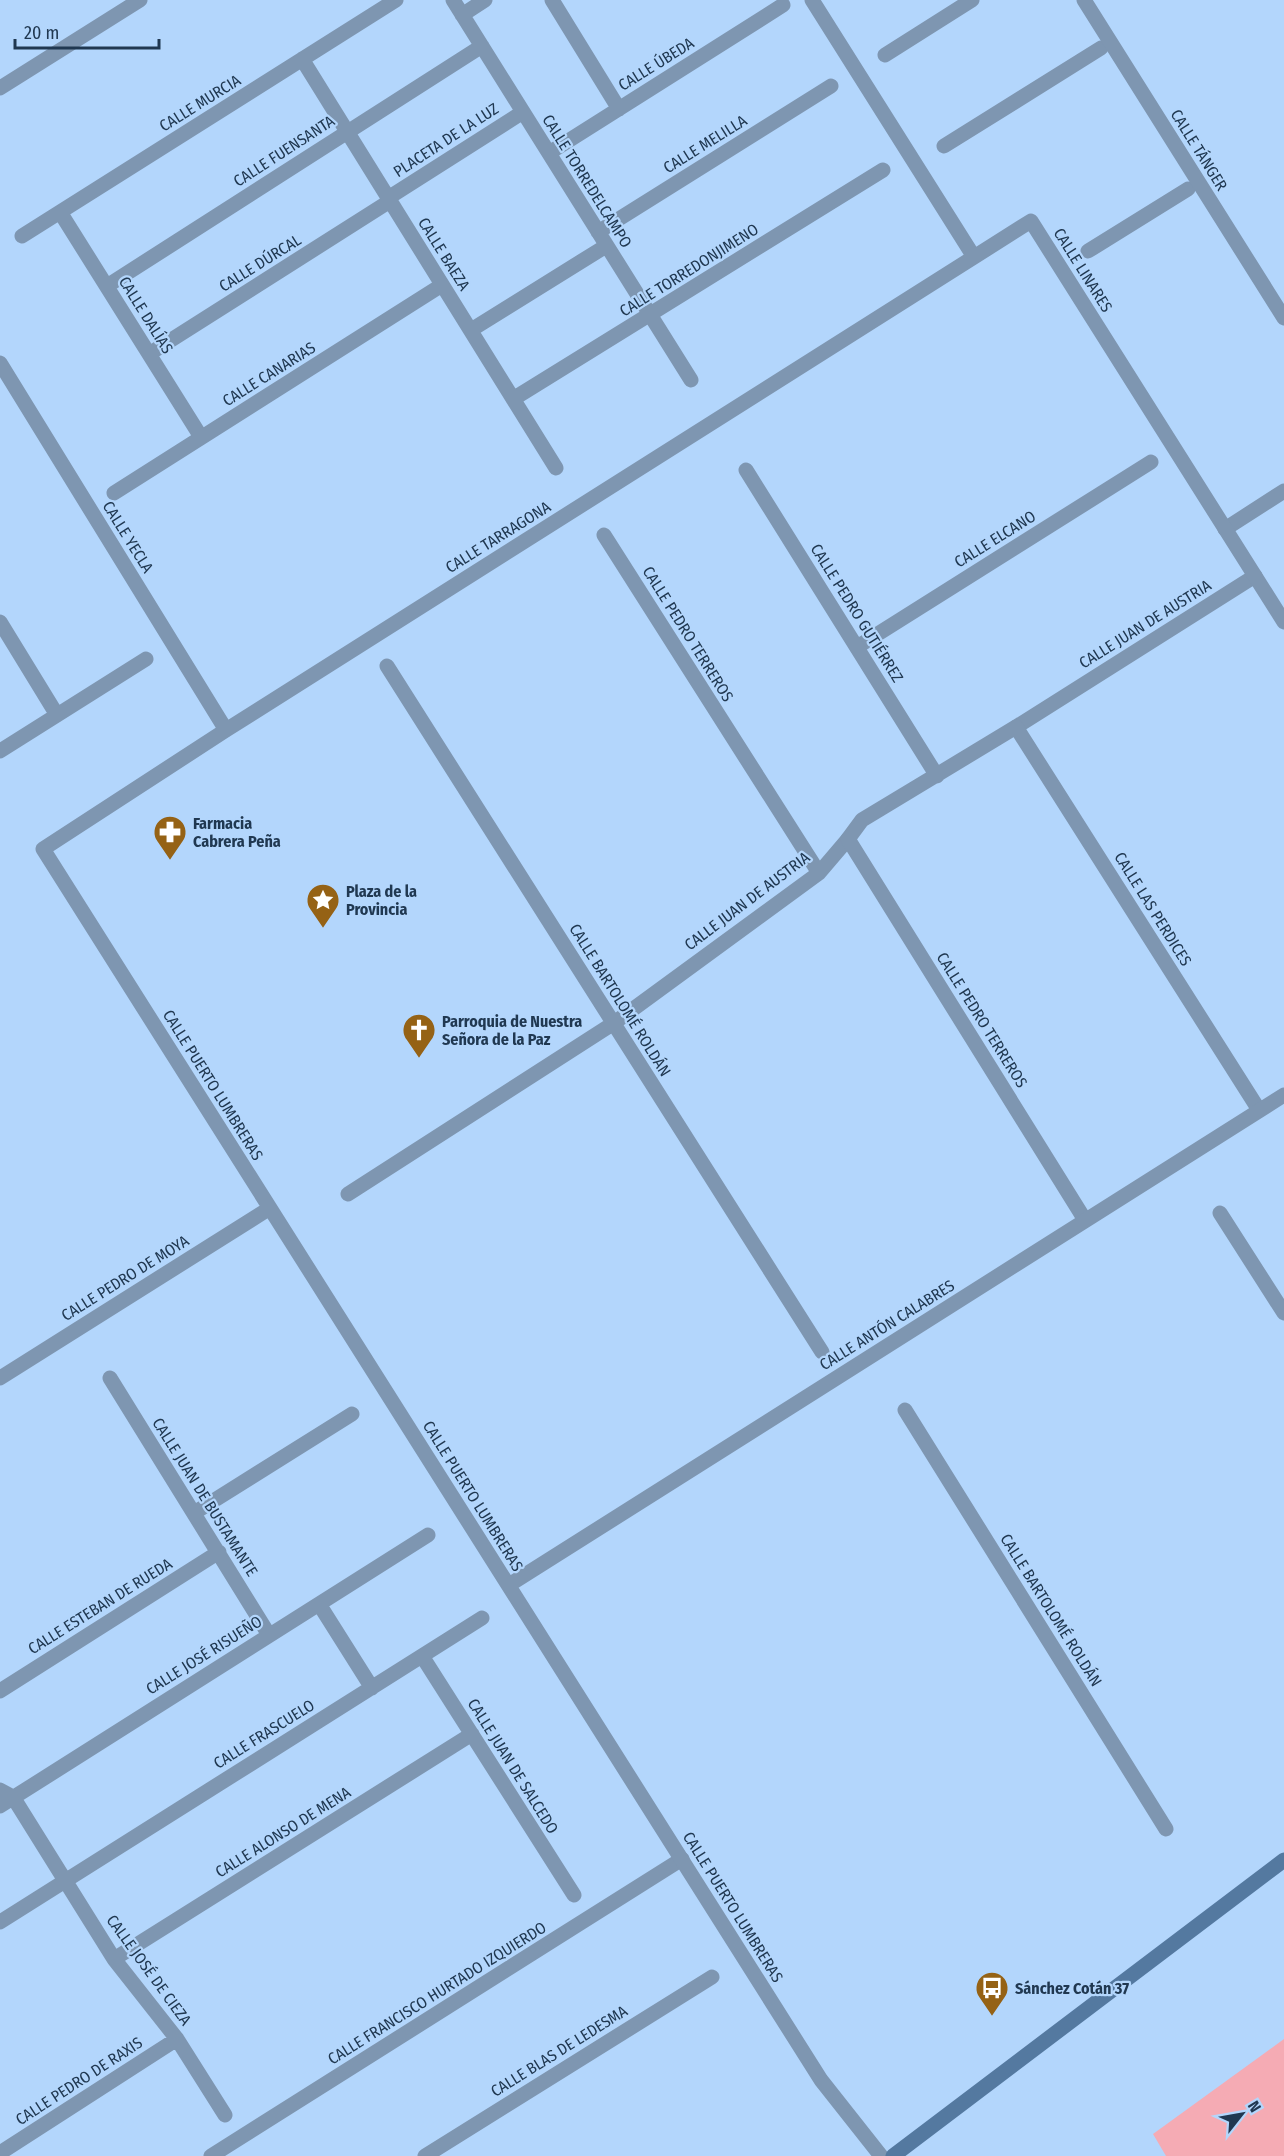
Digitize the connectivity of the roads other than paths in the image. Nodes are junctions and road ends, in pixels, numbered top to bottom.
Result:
1 (140, 0) edge
2 (396, 0) edge
3 (453, 0) edge
4 (485, 0) edge
5 (552, 0) edge
6 (812, 0) edge
7 (972, 0) edge
8 (1084, 0) edge
9 (783, 5) dead end
10 (462, 15) junction
11 (482, 46) junction
12 (1101, 48) dead end
13 (885, 56) dead end
14 (302, 59) junction
15 (831, 86) dead end
16 (0, 88) edge
17 (619, 109) junction
18 (523, 112) junction
19 (348, 132) junction
20 (944, 146) dead end
21 (549, 153) junction
22 (883, 170) dead end
23 (1188, 189) dead end
24 (389, 200) junction
25 (60, 212) junction
26 (22, 236) dead end
27 (602, 239) junction
28 (1088, 251) dead end
29 (974, 257) junction
30 (442, 285) junction
31 (107, 286) junction
32 (650, 315) junction
33 (1284, 318) edge
34 (471, 330) junction
35 (150, 354) junction
36 (0, 363) edge
37 (691, 380) dead end
38 (513, 399) junction
39 (201, 437) junction
40 (1151, 462) dead end
41 (556, 468) dead end
42 (746, 470) dead end
43 (1284, 491) edge
44 (114, 493) dead end
45 (1225, 529) junction
46 (604, 535) dead end
47 (1255, 576) junction
48 (1284, 622) edge
49 (0, 624) edge
50 (857, 646) junction
51 (146, 659) dead end
52 (387, 666) dead end
53 (57, 715) junction
54 (1016, 727) junction
55 (226, 730) junction
56 (0, 751) edge
57 (937, 776) junction
58 (848, 839) junction
59 (43, 849) joint
60 (819, 873) junction
61 (614, 1023) junction
62 (1284, 1095) edge
63 (1259, 1110) junction
64 (348, 1194) dead end
65 (270, 1208) junction
66 (1220, 1213) dead end
67 (1085, 1220) junction
68 (1284, 1313) edge
69 (822, 1352) dead end
70 (0, 1378) edge
71 (110, 1378) dead end
72 (905, 1410) dead end
73 (352, 1414) dead end
74 (194, 1513) junction
75 (428, 1535) dead end
76 (219, 1552) junction
77 (509, 1585) junction
78 (319, 1604) junction
79 (482, 1618) dead end
80 (269, 1635) junction
81 (422, 1656) junction
82 (372, 1688) junction
83 (0, 1691) edge
84 (471, 1734) junction
85 (4, 1798) edge
86 (1166, 1829) dead end
87 (682, 1859) junction
88 (1284, 1860) edge
89 (65, 1881) junction
90 (574, 1895) dead end
91 (0, 1922) edge
92 (114, 1959) junction
93 (712, 1977) dead end
94 (177, 2039) junction
95 (225, 2115) dead end
96 (0, 2153) edge
97 (211, 2156) edge
98 (425, 2156) edge
99 (881, 2156) edge
100 (892, 2156) edge

1 - 16 street
2 - 14 street, CALLE MURCIA
3 - 10 street, CALLE TORREDELCAMPO
4 - 10 street
5 - 17 street
6 - 29 street
7 - 13 street
8 - 33 street, CALLE TÁNGER
9 - 17 street, CALLE ÚBEDA
10 - 11 street, CALLE TORREDELCAMPO
11 - 18 street, CALLE TORREDELCAMPO
11 - 19 street, CALLE FUENSANTA
12 - 20 street
14 - 19 street, CALLE BAEZA
14 - 25 street, CALLE MURCIA
15 - 27 street, CALLE MELILLA
17 - 21 street, CALLE ÚBEDA
18 - 21 street, CALLE TORREDELCAMPO
18 - 24 street, PLACETA DE LA LUZ
19 - 24 street, CALLE BAEZA
19 - 31 street, CALLE FUENSANTA
21 - 27 street, CALLE TORREDELCAMPO
22 - 32 street, CALLE TORREDONJIMENO
23 - 28 street
24 - 30 street, CALLE BAEZA
24 - 35 street, CALLE DÚRCAL
25 - 26 street, CALLE MURCIA
25 - 31 street, CALLE DALÍAS
27 - 32 street, CALLE TORREDELCAMPO
27 - 34 street
29 - 45 street, CALLE LINARES
29 - 55 street, CALLE TARRAGONA
30 - 34 street, CALLE BAEZA
30 - 39 street, CALLE CANARIAS
31 - 35 street, CALLE DALÍAS
32 - 37 street, CALLE TORREDELCAMPO
32 - 38 street, CALLE TORREDONJIMENO
34 - 38 street, CALLE BAEZA
35 - 39 street, CALLE DALÍAS
36 - 55 street, CALLE YECLA
38 - 41 street, CALLE BAEZA
39 - 44 street, CALLE CANARIAS
40 - 50 street, CALLE ELCANO
42 - 50 street, CALLE PEDRO GUTIÉRREZ
43 - 45 street
45 - 47 street, CALLE LINARES
46 - 60 street, CALLE PEDRO TERREROS
47 - 48 street, CALLE LINARES
47 - 54 street, CALLE JUAN DE AUSTRIA
49 - 53 street
50 - 57 street, CALLE PEDRO GUTIÉRREZ
51 - 53 street
52 - 61 street, CALLE BARTOLOMÉ ROLDÁN
53 - 56 street
54 - 57 street, CALLE JUAN DE AUSTRIA
54 - 63 street, CALLE LAS PERDICES
55 - 59 street, CALLE TARRAGONA
57 - 58 street, CALLE JUAN DE AUSTRIA
58 - 60 street, CALLE JUAN DE AUSTRIA
58 - 67 street, CALLE PEDRO TERREROS
59 - 65 street, CALLE PUERTO LUMBRERAS
60 - 61 street, CALLE JUAN DE AUSTRIA
61 - 64 street, CALLE JUAN DE AUSTRIA
61 - 69 street, CALLE BARTOLOMÉ ROLDÁN
62 - 63 street, CALLE ANTÓN CALABRES
63 - 67 street, CALLE ANTÓN CALABRES
65 - 70 street, CALLE PEDRO DE MOYA
65 - 77 street, CALLE PUERTO LUMBRERAS
66 - 68 street
67 - 77 street, CALLE ANTÓN CALABRES
71 - 74 street, CALLE JUAN DE BUSTAMANTE
72 - 86 street, CALLE BARTOLOMÉ ROLDÁN
73 - 74 street
74 - 76 street, CALLE JUAN DE BUSTAMANTE
75 - 78 street, CALLE JOSÉ RISUEÑO
76 - 80 street, CALLE JUAN DE BUSTAMANTE
76 - 83 street, CALLE ESTEBAN DE RUEDA
77 - 87 street, CALLE PUERTO LUMBRERAS
78 - 80 street, CALLE JOSÉ RISUEÑO
78 - 82 street
79 - 81 street, CALLE FRASCUELO
80 - 85 street, CALLE JOSÉ RISUEÑO
81 - 82 street, CALLE FRASCUELO
81 - 84 street, CALLE JUAN DE SALCEDO
82 - 89 street, CALLE FRASCUELO
84 - 90 street, CALLE JUAN DE SALCEDO
84 - 92 street, CALLE ALONSO DE MENA
85 - 89 street, CALLE JOSÉ DE CIEZA
87 - 97 street, CALLE FRANCISCO HURTADO IZQUIERDO
87 - 99 street, CALLE PUERTO LUMBRERAS
88 - 100 main road
89 - 91 street, CALLE FRASCUELO
89 - 92 street, CALLE JOSÉ DE CIEZA
92 - 94 street, CALLE JOSÉ DE CIEZA
93 - 98 street, CALLE BLAS DE LEDESMA
94 - 95 street, CALLE JOSÉ DE CIEZA
94 - 96 street, CALLE PEDRO DE RAXIS

